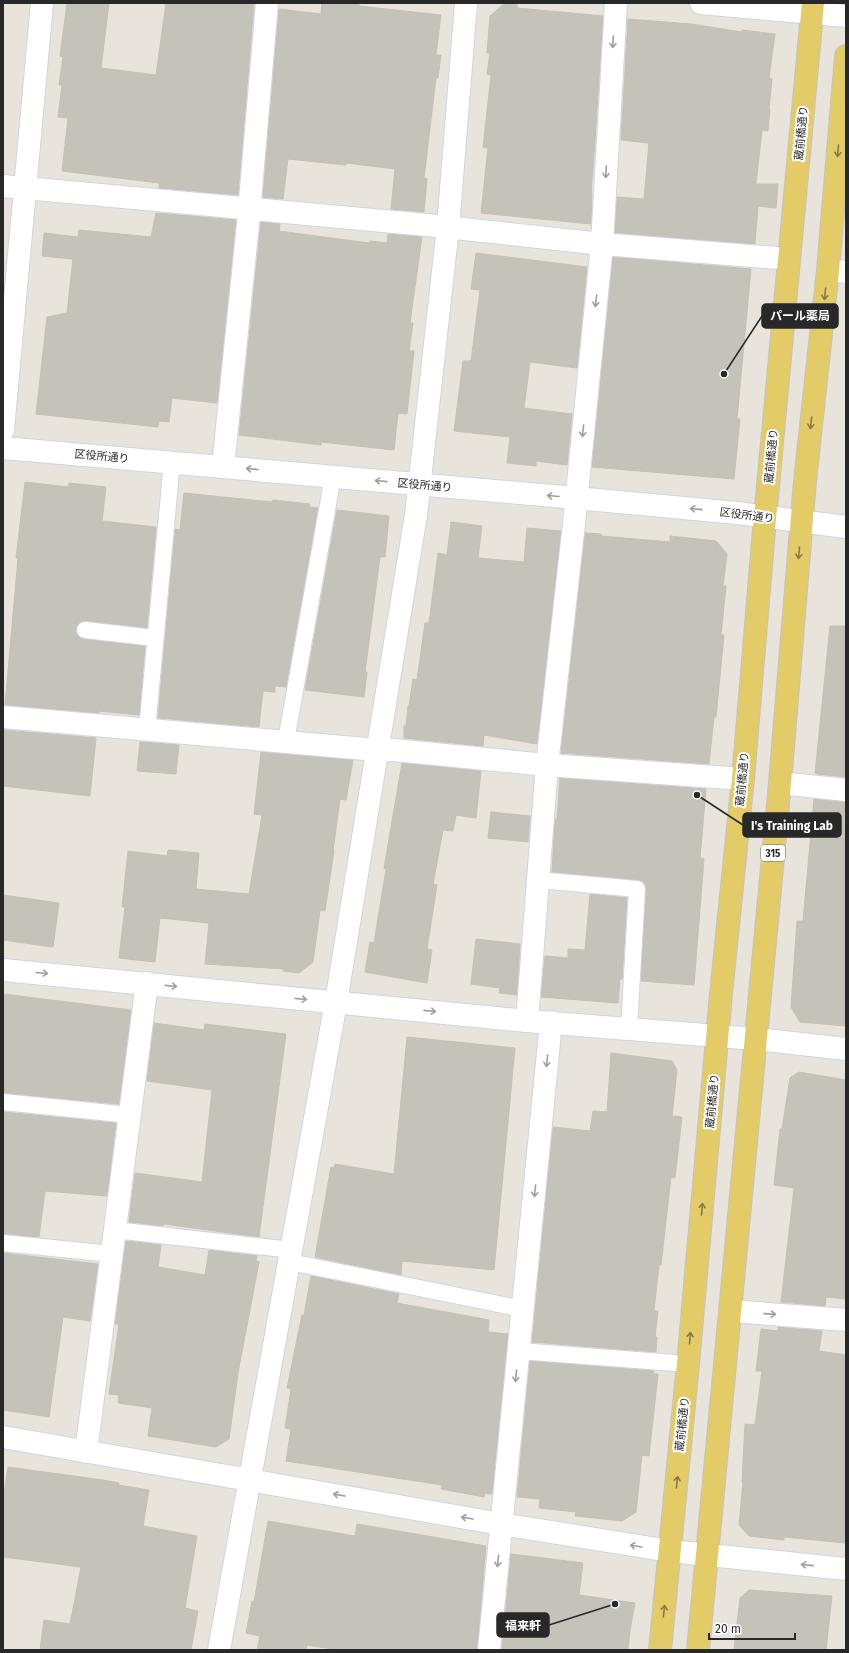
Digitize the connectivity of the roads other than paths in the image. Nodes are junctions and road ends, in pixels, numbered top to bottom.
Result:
1 (42, 3) edge
2 (267, 3) edge
3 (466, 3) edge
4 (616, 3) edge
5 (701, 3) edge
6 (812, 8) edge
7 (846, 16) edge
8 (846, 56) edge
9 (3, 186) edge
10 (24, 187) junction
11 (249, 209) junction
12 (448, 227) junction
13 (602, 244) junction
14 (789, 259) junction
15 (837, 271) edge
16 (3, 430) edge
17 (3, 448) edge
18 (172, 462) junction
19 (223, 467) junction
20 (333, 476) junction
21 (420, 485) junction
22 (576, 498) junction
23 (765, 518) junction
24 (801, 522) junction
25 (846, 527) edge
26 (85, 630) dead end
27 (155, 638) junction
28 (3, 717) edge
29 (147, 730) junction
30 (286, 741) junction
31 (377, 750) junction
32 (547, 765) junction
33 (743, 779) junction
34 (780, 783) junction
35 (846, 790) edge
36 (538, 880) junction
37 (3, 970) edge
38 (147, 983) junction
39 (336, 1002) junction
40 (528, 1021) junction
41 (551, 1022) junction
42 (629, 1029) junction
43 (717, 1036) junction
44 (756, 1039) junction
45 (846, 1049) edge
46 (3, 1102) edge
47 (130, 1115) junction
48 (115, 1230) junction
49 (3, 1243) edge
50 (112, 1254) junction
51 (291, 1256) junction
52 (523, 1309) junction
53 (731, 1312) junction
54 (846, 1320) edge
55 (519, 1351) junction
56 (688, 1364) junction
57 (3, 1437) edge
58 (86, 1452) junction
59 (250, 1480) junction
60 (501, 1524) junction
61 (670, 1551) junction
62 (707, 1555) junction
63 (846, 1570) edge
64 (219, 1650) edge
65 (489, 1650) edge
66 (660, 1650) edge
67 (698, 1650) edge

1 - 10 street
2 - 11 street
3 - 12 street
4 -> 13 street
5 - 6 street
6 - 7 street
6 - 14 main road, 蔵前橋通り
8 -> 15 main road, 315
9 - 10 street
10 - 11 street
10 - 16 street
11 - 12 street
11 - 19 street
12 - 13 street
12 - 21 street
13 - 14 street
13 -> 22 street
14 - 23 main road, 蔵前橋通り
15 -> 24 main road, 315
17 - 18 street, 区役所通り
18 - 19 street, 区役所通り
18 - 27 lane
20 -> 19 street, 区役所通り
21 -> 20 street, 区役所通り
20 - 30 lane
22 -> 21 street, 区役所通り
21 - 31 street
23 -> 22 street, 区役所通り
22 - 32 street
23 - 24 street, 区役所通り
23 - 33 main road, 蔵前橋通り
24 - 25 street, 区役所通り
24 -> 34 main road, 315
26 - 27 lane
27 - 29 lane
28 - 29 street
29 - 30 street
30 - 31 street
31 - 32 street
31 - 39 street
32 - 33 street
32 - 36 street
33 - 43 main road, 蔵前橋通り
34 - 35 street
34 - 44 main road, 315
36 - 40 street
36 - 42 lane
37 -> 38 street
38 -> 39 street
38 - 47 street
39 -> 40 street
39 - 51 street
40 - 41 street
41 - 42 street
41 -> 52 street
42 - 43 street
43 - 44 street
56 -> 43 main road, 蔵前橋通り
44 - 45 street
44 - 53 main road, 315
46 - 47 lane
47 - 48 street
48 - 50 street
48 - 51 lane
49 - 50 lane
50 - 58 street
51 - 52 lane
51 - 59 street
52 - 55 street
53 -> 54 street
53 - 62 main road, 315
55 - 56 lane
55 -> 60 street
61 -> 56 main road, 蔵前橋通り
57 - 58 street
58 - 59 street
60 -> 59 street
59 - 64 street
61 -> 60 street
60 -> 65 street
61 - 62 street
66 -> 61 main road, 蔵前橋通り
63 -> 62 street
62 - 67 main road, 315

